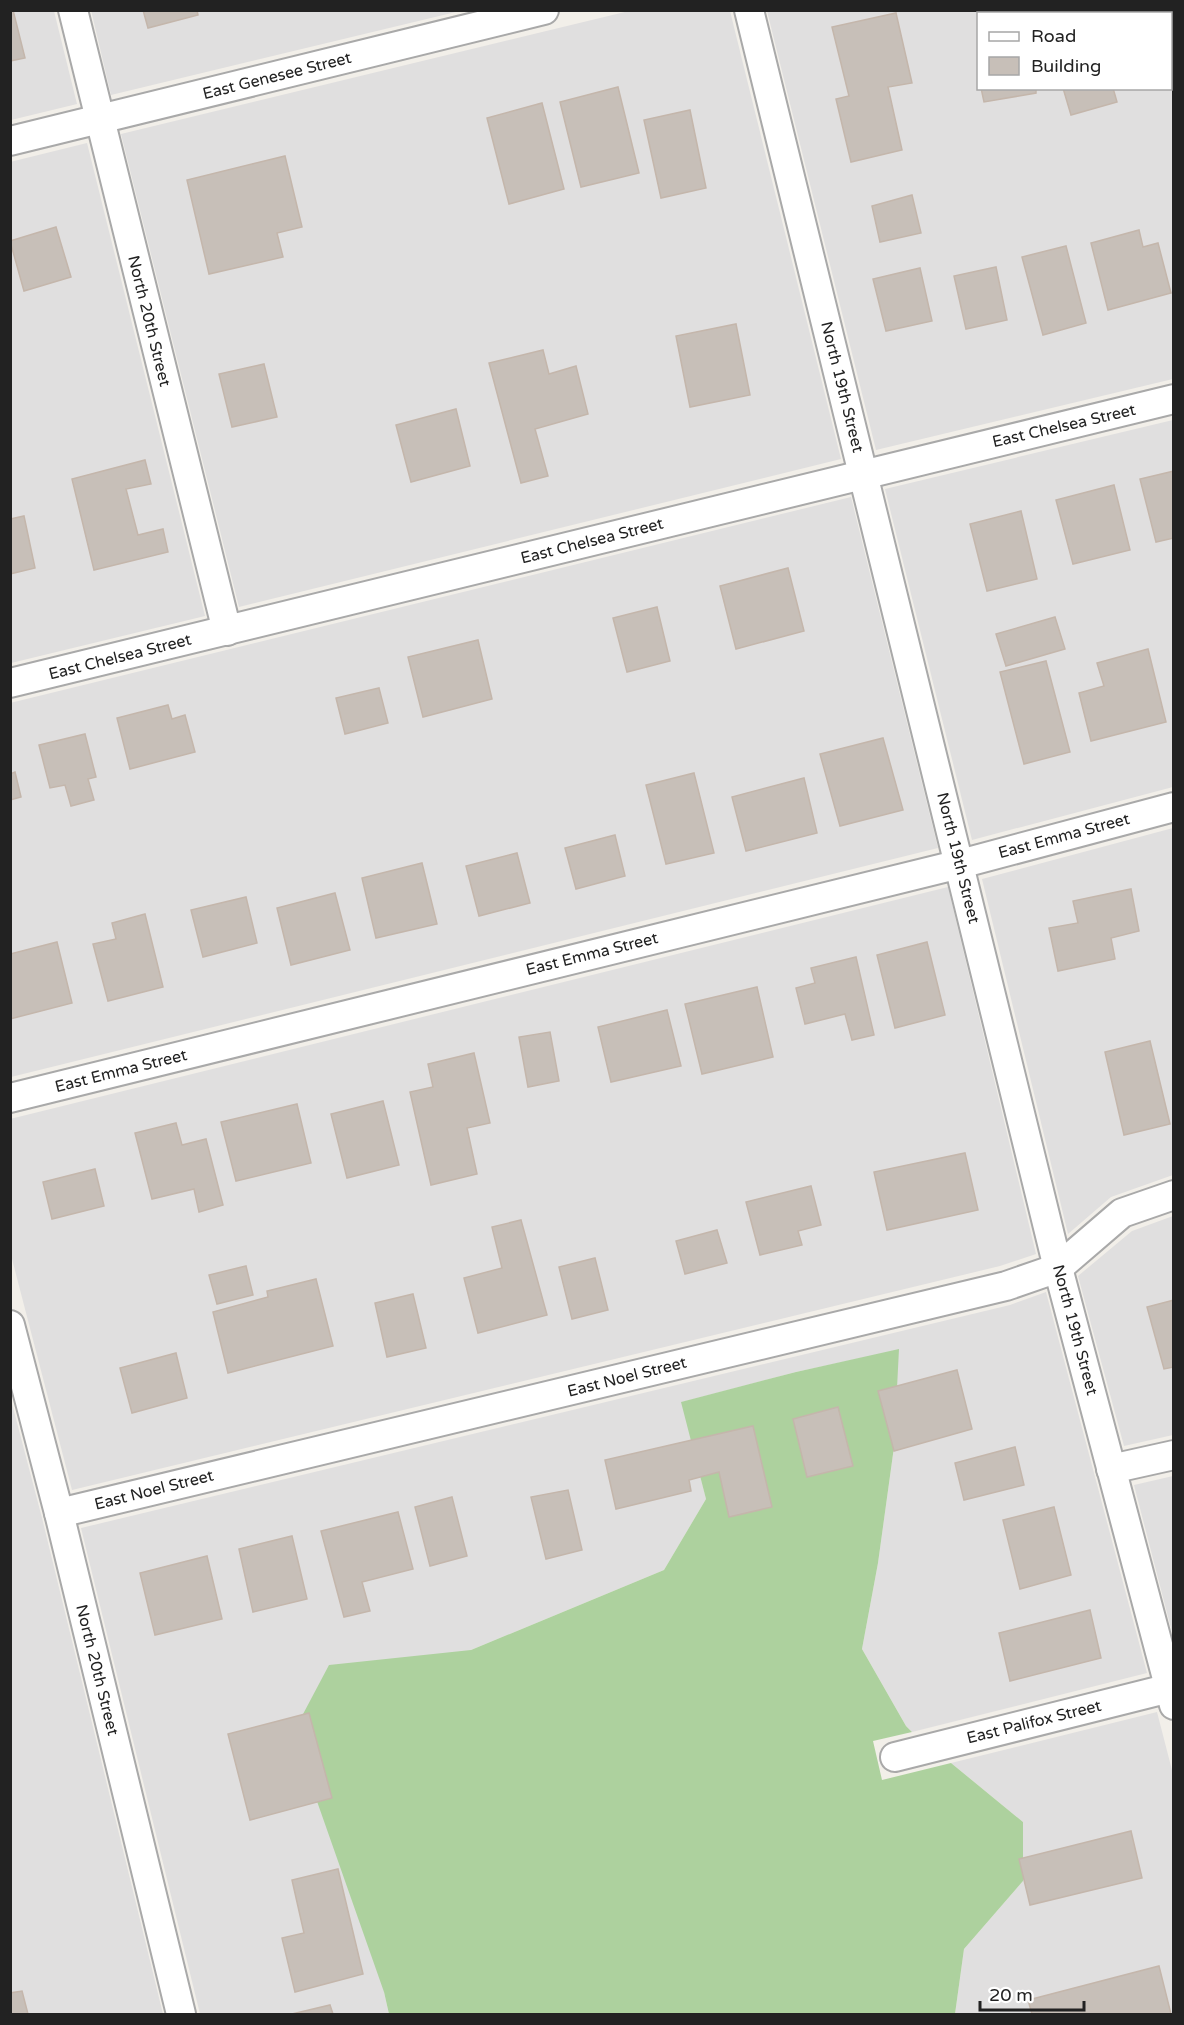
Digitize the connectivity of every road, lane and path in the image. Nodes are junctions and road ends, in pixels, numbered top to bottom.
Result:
1 (73, 10) edge
2 (544, 10) edge
3 (749, 10) edge
4 (99, 119) junction
5 (10, 141) edge
6 (1173, 399) edge
7 (863, 474) junction
8 (226, 631) junction
9 (10, 683) edge
10 (1173, 807) edge
11 (960, 864) junction
12 (10, 1098) edge
13 (1173, 1196) edge
14 (1058, 1268) junction
15 (10, 1325) edge
16 (1173, 1455) edge
17 (1112, 1469) junction
18 (59, 1513) junction
19 (1172, 1693) edge
20 (895, 1757) dead end
21 (182, 2014) edge

1 - 4 street, North 20th Street
2 - 4 street, East Genesee Street
3 - 7 street, North 19th Street
4 - 5 street, East Genesee Street
4 - 8 street, North 20th Street
6 - 7 street, East Chelsea Street
7 - 8 street, East Chelsea Street
7 - 11 street, North 19th Street
8 - 9 street, East Chelsea Street
10 - 11 street, East Emma Street
11 - 12 street, East Emma Street
11 - 14 street, North 19th Street
13 - 14 street, East Noel Street
14 - 17 street, North 19th Street
14 - 18 street, East Noel Street
15 - 18 street, North 20th Street
16 - 17 street
17 - 19 street, North 19th Street
18 - 21 street, North 20th Street
19 - 20 street, East Palifox Street

